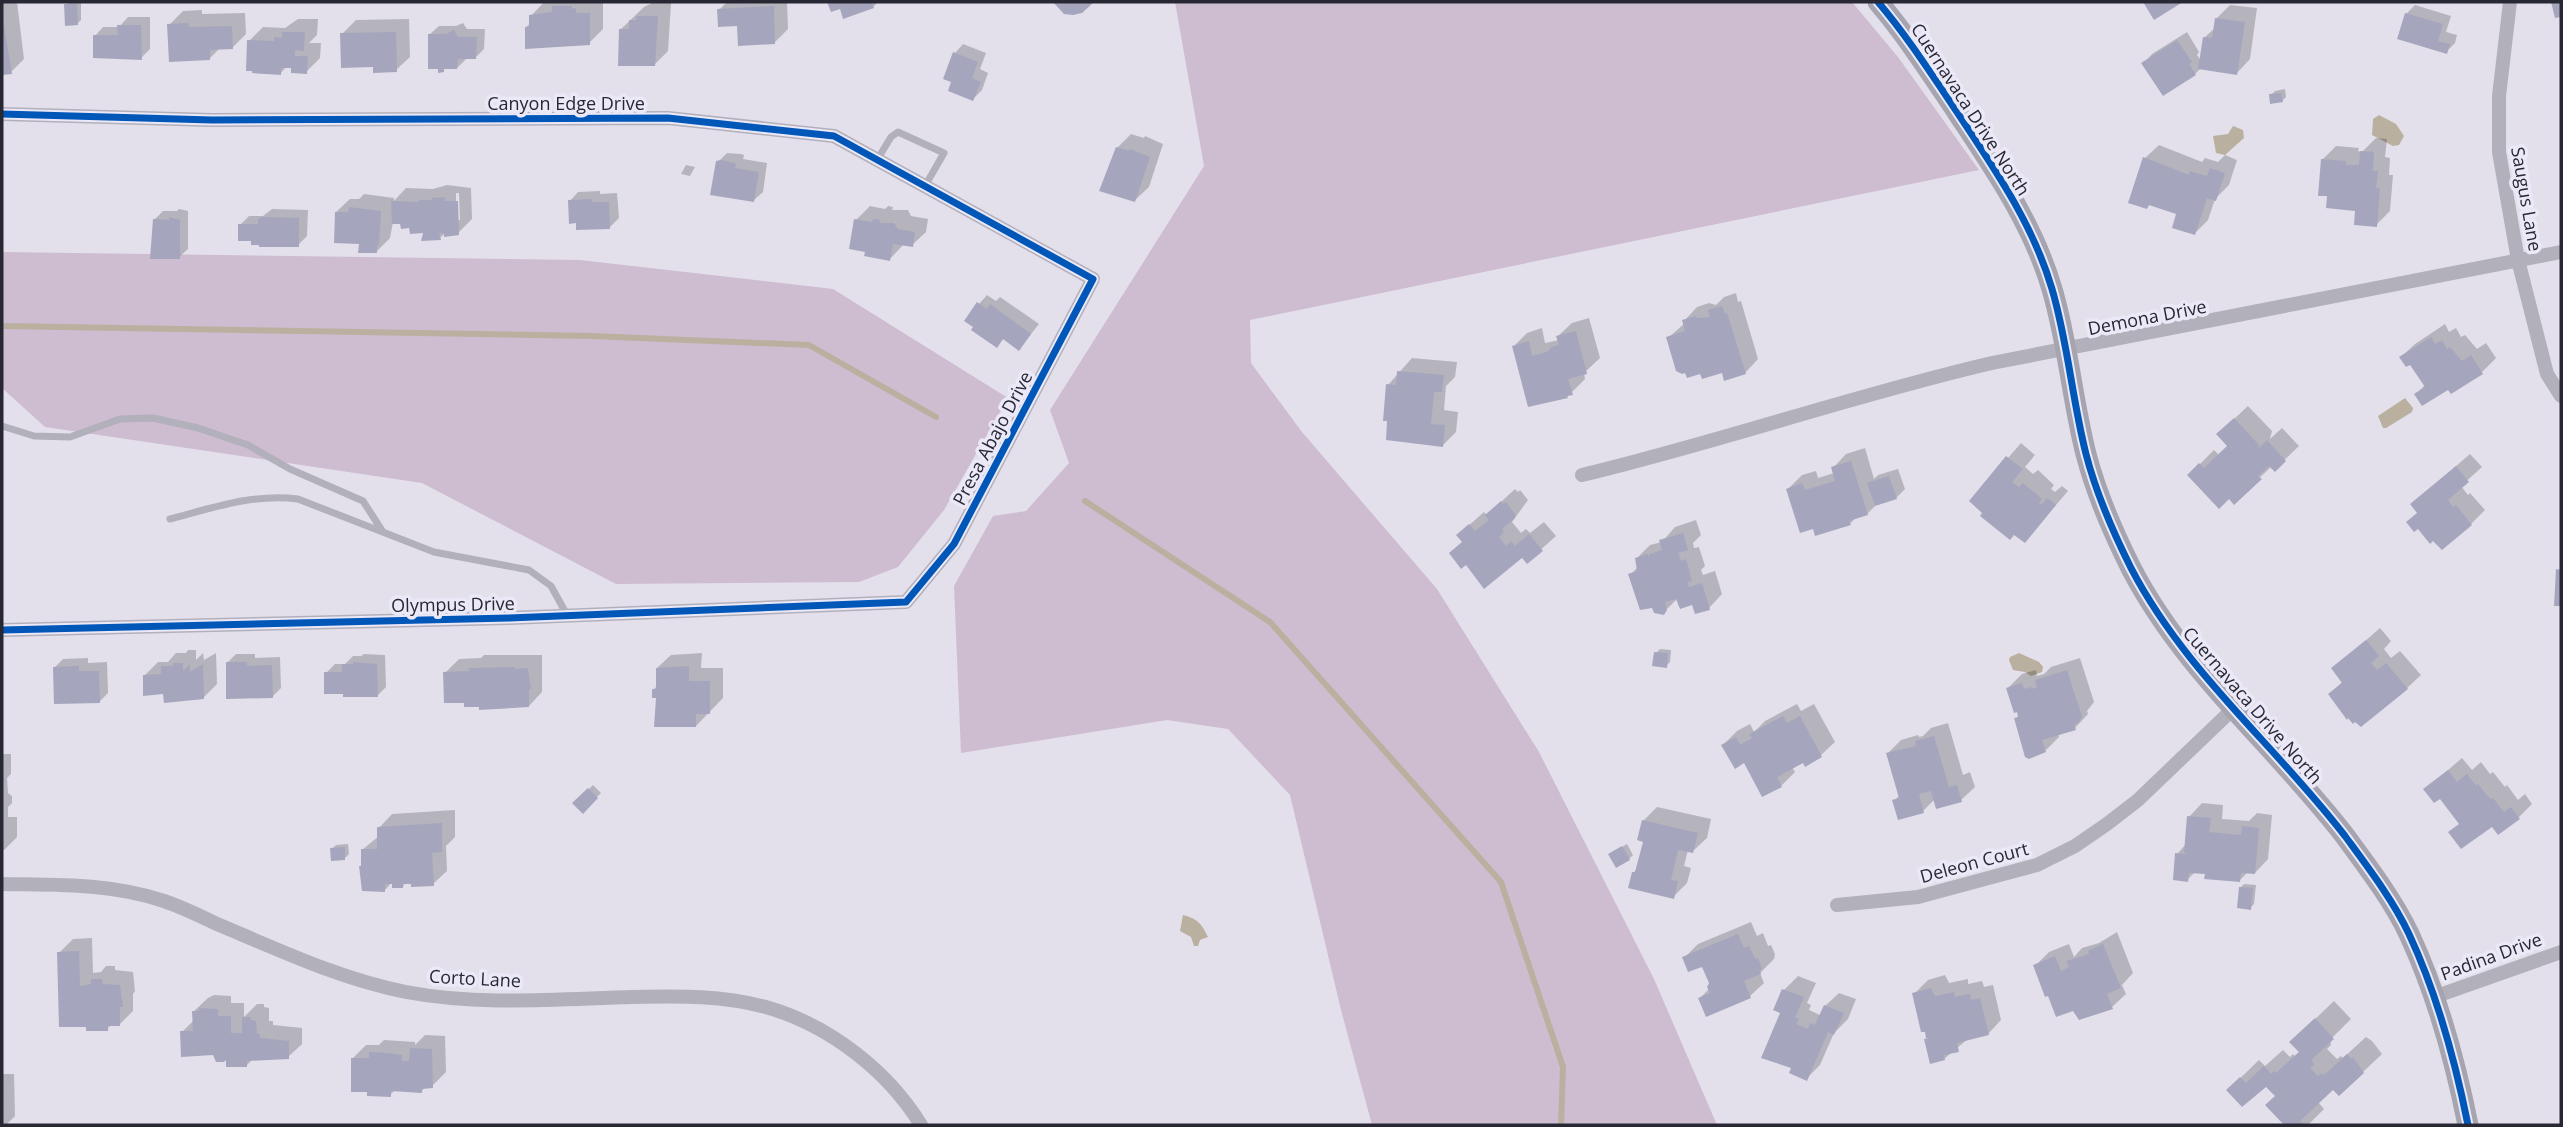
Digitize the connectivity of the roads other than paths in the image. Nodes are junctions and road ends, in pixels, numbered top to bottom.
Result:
1 (1878, 2) edge
2 (2510, 2) edge
3 (2, 114) edge
4 (877, 160) junction
5 (925, 186) junction
6 (2561, 252) edge
7 (2518, 260) junction
8 (1093, 279) joint
9 (2066, 349) junction
10 (2561, 396) edge
11 (2, 426) edge
12 (1582, 475) dead end
13 (170, 519) dead end
14 (383, 533) junction
15 (906, 602) joint
16 (567, 616) junction
17 (2, 630) edge
18 (2233, 709) junction
19 (2, 884) edge
20 (1837, 905) dead end
21 (2561, 952) edge
22 (2434, 997) junction
23 (921, 1125) edge
24 (2468, 1125) edge

1 - 9 street, Cuernavaca Drive North
2 - 7 street, Saugus Lane
3 - 4 street, Canyon Edge Drive
4 - 5 street, Canyon Edge Drive
4 - 5 lane
5 - 8 street, Canyon Edge Drive
6 - 7 street, Demona Drive
7 - 9 street, Demona Drive
7 - 10 street, Saugus Lane
8 - 15 street, Presa Abajo Drive
9 - 12 street, Demona Drive
9 - 18 street, Cuernavaca Drive North
11 - 14 lane
13 - 14 lane
14 - 16 lane
15 - 16 street, Olympus Drive
16 - 17 street, Olympus Drive
18 - 20 street, Deleon Court
18 - 22 street, Cuernavaca Drive North
19 - 23 street, Corto Lane
21 - 22 street, Padina Drive
22 - 24 street, Cuernavaca Drive North

